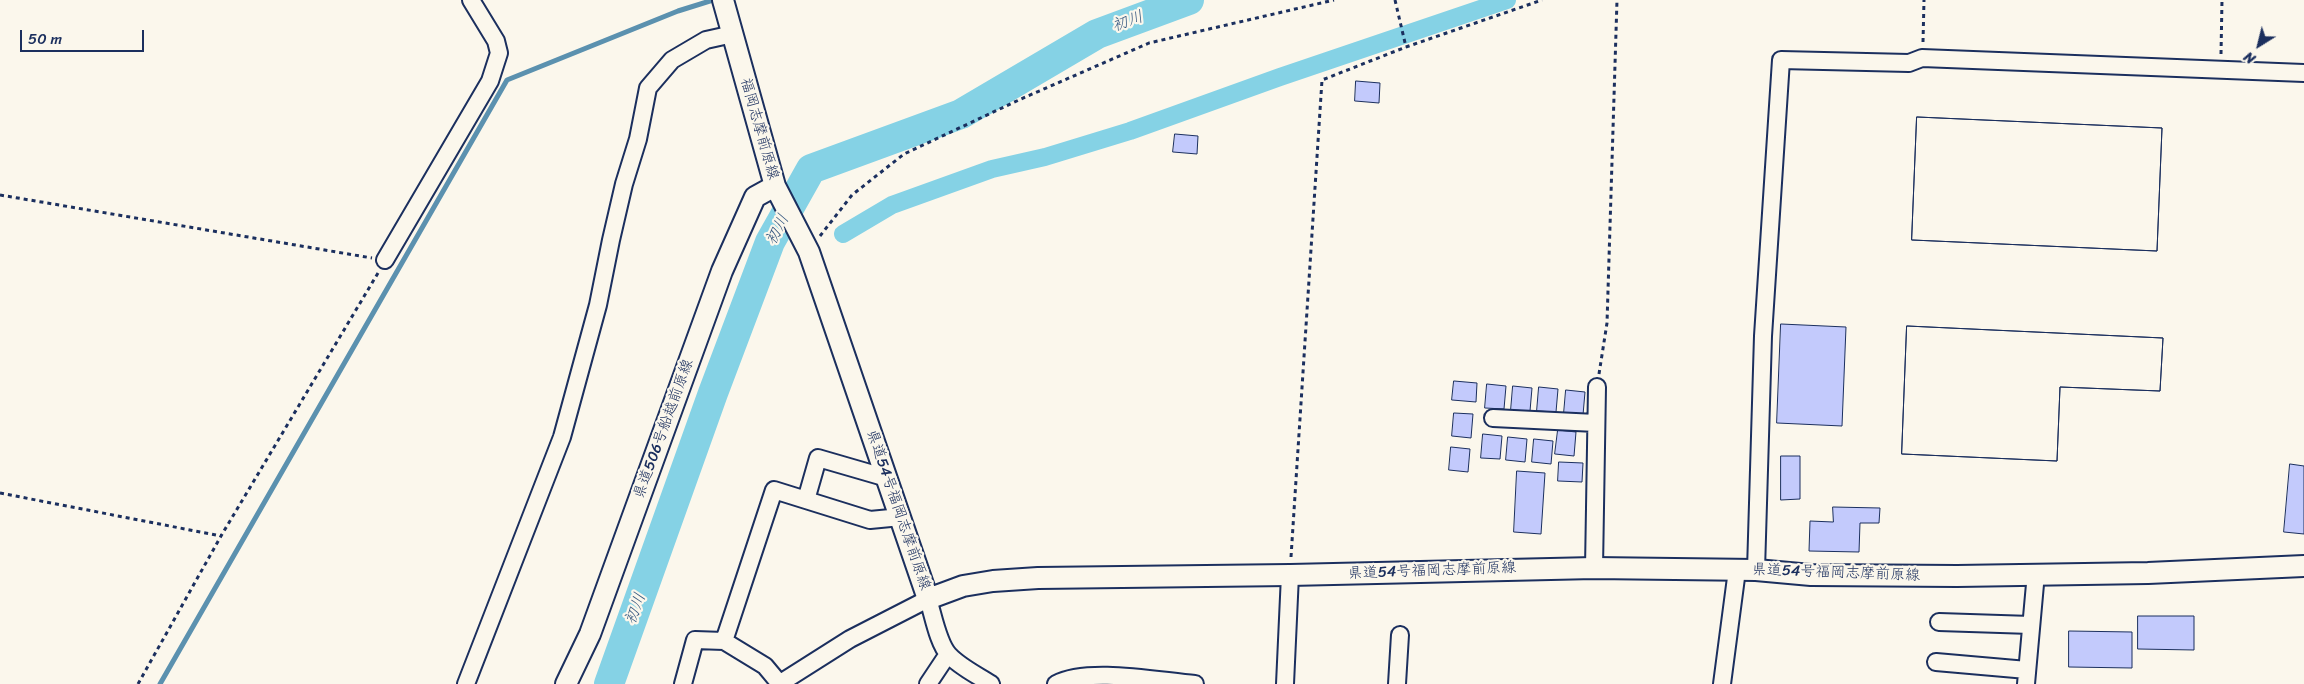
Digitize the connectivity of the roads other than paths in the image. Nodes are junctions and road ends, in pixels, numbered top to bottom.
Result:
1 (471, 0) edge
2 (728, 17) edge
3 (2304, 73) edge
4 (775, 186) junction
5 (809, 252) joint
6 (385, 260) road end
7 (1597, 386) road end
8 (1493, 418) dead end
9 (1596, 423) junction
10 (887, 478) junction
11 (806, 500) junction
12 (901, 517) junction
13 (2304, 566) edge
14 (1594, 568) junction
15 (1747, 570) junction
16 (2036, 573) junction
17 (1290, 575) junction
18 (928, 599) junction
19 (1939, 622) dead end
20 (2031, 625) junction
21 (1400, 634) dead end
22 (724, 641) junction
23 (948, 654) junction
24 (1936, 662) dead end
25 (2026, 677) edge
26 (466, 684) edge
27 (566, 684) edge
28 (683, 684) edge
29 (779, 684) edge
30 (928, 684) edge
31 (991, 684) edge
32 (1056, 684) edge
33 (1195, 684) edge
34 (1285, 684) edge
35 (1397, 684) edge
36 (1722, 684) edge

1 - 6 street
2 - 4 main road, 福岡志摩前原線
2 - 26 street
3 - 15 street
4 - 5 main road, 福岡志摩前原線
4 - 27 main road, 県道506号船越前原線
5 - 10 main road, 県道54号福岡志摩前原線
7 - 9 street
8 - 9 street
9 - 14 street
10 - 11 street
10 - 12 main road, 県道54号福岡志摩前原線
11 - 12 street
11 - 22 street
12 - 18 main road, 県道54号福岡志摩前原線
13 - 16 main road, 県道54号福岡志摩前原線
14 - 15 main road, 県道54号福岡志摩前原線
14 - 17 main road, 県道54号福岡志摩前原線
15 - 16 main road, 県道54号福岡志摩前原線
15 - 36 street
16 - 20 street
17 - 18 main road, 県道54号福岡志摩前原線
17 - 34 street
18 - 23 street
18 - 29 street
19 - 20 street
20 - 25 street
21 - 35 street
22 - 28 street
22 - 29 street
23 - 30 street
23 - 31 street
24 - 25 street
32 - 33 street

